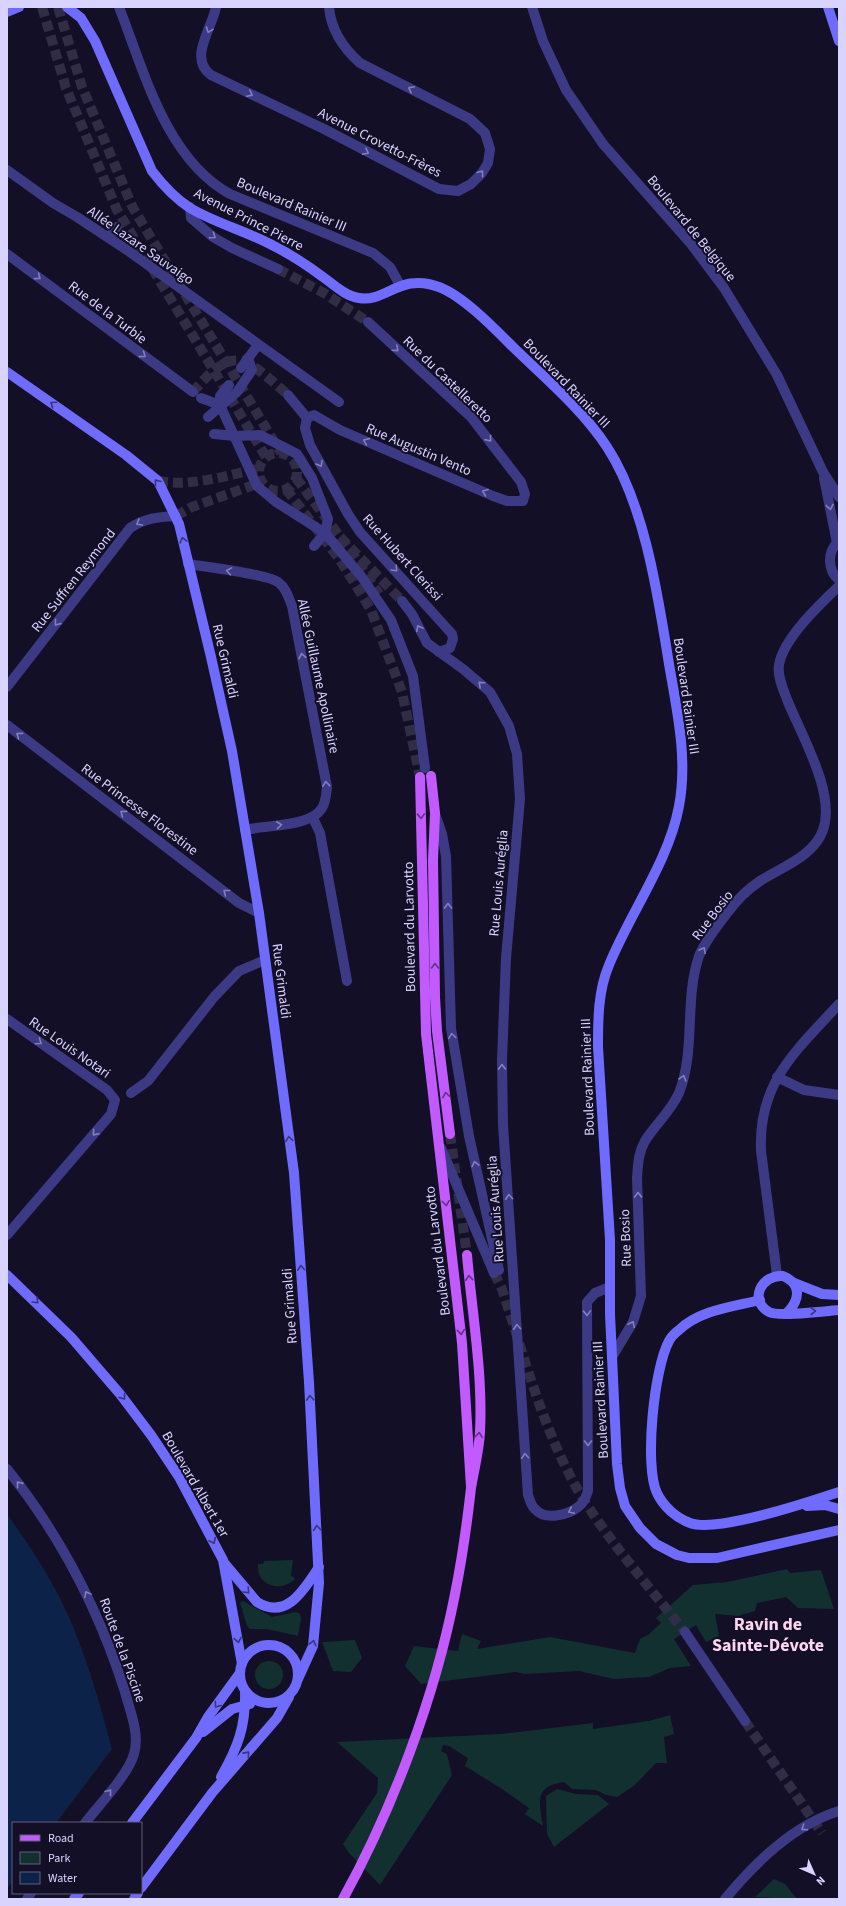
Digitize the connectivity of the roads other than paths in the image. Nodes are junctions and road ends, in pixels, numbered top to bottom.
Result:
1 (19, 7) edge
2 (67, 7) edge
3 (119, 7) edge
4 (216, 7) edge
5 (329, 7) edge
6 (532, 7) edge
7 (828, 7) edge
8 (7, 12) edge
9 (839, 41) edge
10 (7, 170) edge
11 (190, 207) junction
12 (118, 227) dead end
13 (109, 238) junction
14 (7, 254) edge
15 (278, 269) tunnel mouth
16 (400, 286) junction
17 (368, 322) tunnel mouth
18 (258, 345) junction
19 (248, 358) junction
20 (241, 368) dead end
21 (7, 372) edge
22 (229, 385) dead end
23 (288, 395) tunnel mouth
24 (339, 402) dead end
25 (220, 405) junction
26 (208, 417) dead end
27 (307, 418) junction
28 (214, 434) dead end
29 (235, 436) junction
30 (823, 472) junction
31 (839, 497) edge
32 (523, 501) joint
33 (176, 516) junction
34 (325, 533) junction
35 (838, 542) edge
36 (314, 546) dead end
37 (188, 564) junction
38 (839, 580) edge
39 (839, 586) edge
40 (402, 602) tunnel mouth
41 (439, 652) junction
42 (7, 687) edge
43 (7, 725) edge
44 (428, 772) joint
45 (420, 777) tunnel mouth
46 (435, 813) junction
47 (313, 818) junction
48 (245, 830) junction
49 (259, 912) junction
50 (265, 960) junction
51 (347, 981) dead end
52 (839, 1004) edge
53 (7, 1020) edge
54 (777, 1077) junction
55 (131, 1094) dead end
56 (839, 1095) edge
57 (450, 1134) tunnel mouth
58 (437, 1136) junction
59 (7, 1235) edge
60 (467, 1255) tunnel mouth
61 (7, 1275) edge
62 (777, 1275) junction
63 (794, 1283) junction
64 (610, 1287) junction
65 (839, 1295) edge
66 (760, 1300) junction
67 (839, 1310) edge
68 (787, 1313) junction
69 (612, 1357) junction
70 (7, 1469) edge
71 (472, 1488) junction
72 (839, 1492) edge
73 (795, 1507) junction
74 (839, 1508) edge
75 (839, 1530) edge
76 (826, 1534) junction
77 (839, 1538) edge
78 (223, 1560) junction
79 (319, 1566) junction
80 (685, 1632) tunnel mouth
81 (241, 1669) junction
82 (298, 1679) junction
83 (245, 1691) junction
84 (289, 1697) junction
85 (260, 1702) junction
86 (245, 1705) junction
87 (745, 1721) tunnel mouth
88 (196, 1738) junction
89 (212, 1793) junction
90 (839, 1811) edge
91 (87, 1822) edge
92 (133, 1822) edge
93 (142, 1887) edge
94 (344, 1898) edge
95 (725, 1899) edge

1 - 8 main road
2 - 11 main road, Avenue Prince Pierre
3 - 16 street, Boulevard Rainier III
4 -> 5 street, Avenue Crovetto-Frères
6 - 30 street, Boulevard de Belgique
7 - 9 main road
10 - 13 street, Allée Lazare Sauvaigo
11 -> 15 street
11 - 16 main road, Avenue Prince Pierre
12 - 13 street
13 - 18 street, Allée Lazare Sauvaigo
14 -> 25 street, Rue de la Turbie
16 - 64 main road, Boulevard Rainier III
17 -> 32 street, Rue du Castelleretto
18 - 19 street
18 - 24 street, Allée Lazare Sauvaigo
19 - 20 street
19 - 25 street
33 -> 21 main road, Rue Grimaldi
22 - 25 street
23 - 27 street
25 - 26 street
25 - 29 street
32 -> 27 street, Rue Augustin Vento
27 -> 41 street, Rue Hubert Clerissi
28 - 29 street
29 - 34 street
29 - 34 street
30 - 31 street, Boulevard de Belgique
30 -> 35 street, Boulevard de Belgique
37 -> 33 main road, Rue Grimaldi
33 -> 42 street, Rue Suffren Reymond
34 - 36 street
34 - 44 street
35 - 38 street
47 -> 37 street, Allée Guillaume Apollinaire
37 - 48 main road, Rue Grimaldi
69 -> 39 street, Rue Bosio
41 -> 40 street, Rue Louis Auréglia
64 -> 41 street, Rue Louis Auréglia
49 -> 43 street, Rue Princesse Florestine
44 - 46 main road, Boulevard du Larvotto
45 -> 58 main road, Boulevard du Larvotto
57 -> 46 main road, Boulevard du Larvotto
58 -> 46 street
48 -> 47 street
47 - 51 street
48 - 49 main road, Rue Grimaldi
49 - 50 main road, Rue Grimaldi
50 - 55 street
79 -> 50 main road, Rue Grimaldi
52 - 54 street
53 -> 59 street, Rue Louis Notari
54 - 56 street
54 - 62 street
58 -> 71 main road, Boulevard du Larvotto
71 -> 60 main road, Boulevard du Larvotto
61 -> 78 main road, Boulevard Albert 1er
62 - 63 main road
62 - 66 main road
63 - 65 main road
63 - 68 main road
64 - 69 main road, Boulevard Rainier III
66 - 68 main road
66 - 73 main road
68 -> 67 main road
69 - 76 main road, Boulevard Rainier III
91 -> 70 street, Route de la Piscine
71 - 94 main road
72 - 73 main road
73 - 74 main road
75 - 76 main road, Boulevard Rainier III
76 - 77 main road
78 -> 79 main road
78 -> 81 main road, Boulevard Albert 1er
82 -> 79 main road, Rue Grimaldi
80 - 87 street
81 - 82 main road
81 - 83 main road
81 -> 88 main road
82 - 84 main road
83 - 85 main road
83 - 86 main road
84 - 85 main road
89 -> 84 main road
85 - 86 main road
86 - 88 main road
86 - 89 main road
88 - 92 main road
89 - 93 main road
90 -> 95 street

